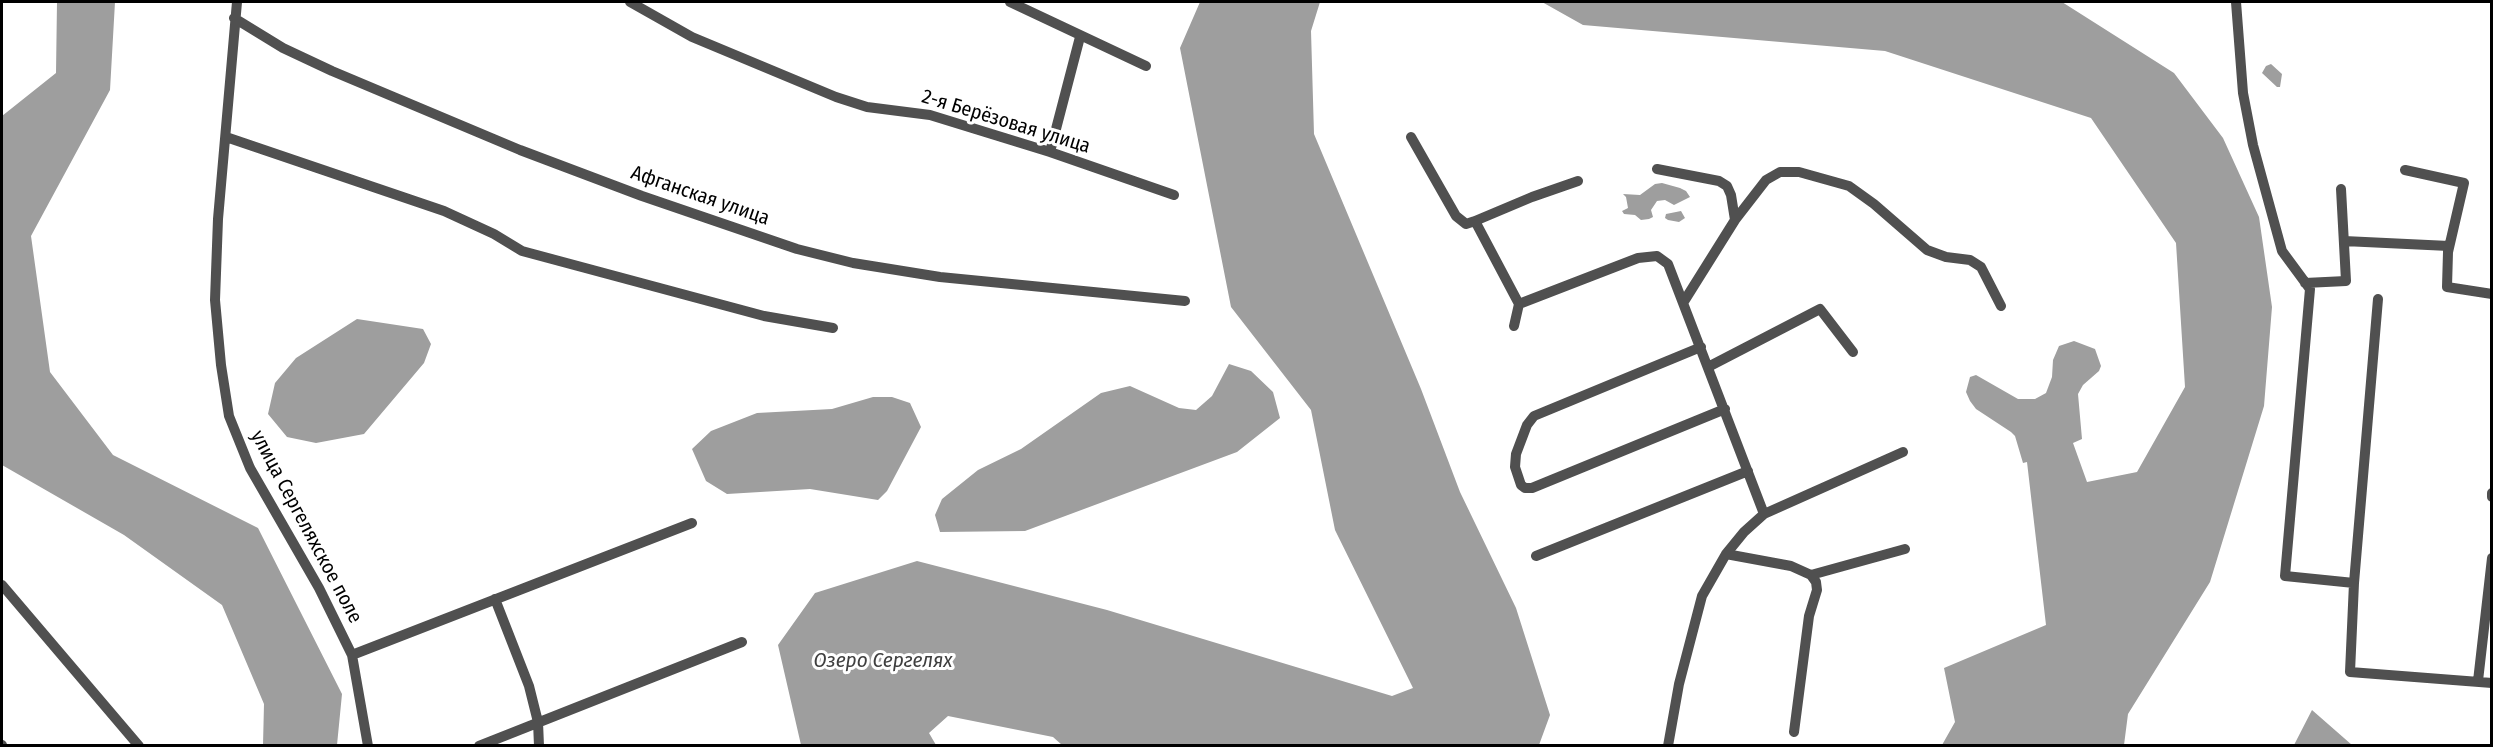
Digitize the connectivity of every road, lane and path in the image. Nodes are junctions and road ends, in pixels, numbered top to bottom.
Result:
1 (237, 2) edge
2 (630, 2) edge
3 (1010, 2) edge
4 (2236, 2) edge
5 (234, 18) junction
6 (1080, 37) junction
7 (1146, 66) dead end
8 (226, 137) junction
9 (1411, 137) dead end
10 (1050, 152) junction
11 (1657, 169) dead end
12 (2405, 170) dead end
13 (1578, 181) dead end
14 (2341, 189) dead end
15 (1174, 195) dead end
16 (1735, 220) junction
17 (1475, 221) junction
18 (2344, 241) junction
19 (2449, 246) junction
20 (2305, 283) junction
21 (2492, 294) edge
22 (2378, 299) dead end
23 (1185, 301) dead end
24 (1683, 303) junction
25 (1519, 304) junction
26 (2001, 306) dead end
27 (1514, 326) dead end
28 (833, 328) dead end
29 (1701, 347) junction
30 (1853, 352) dead end
31 (1708, 367) junction
32 (1725, 409) junction
33 (1903, 452) dead end
34 (1748, 471) junction
35 (1764, 514) junction
36 (692, 523) dead end
37 (1905, 549) dead end
38 (1726, 554) junction
39 (1536, 556) dead end
40 (2492, 558) edge
41 (1811, 575) junction
42 (2354, 583) junction
43 (2, 585) edge
44 (495, 599) junction
45 (742, 642) dead end
46 (352, 655) junction
47 (2478, 681) junction
48 (2492, 683) edge
49 (538, 722) junction
50 (1794, 732) dead end
51 (139, 746) edge
52 (368, 746) edge
53 (479, 746) edge
54 (539, 746) edge
55 (1668, 746) edge

1 - 5 street, улица Сергеляхское поле
2 - 10 street, 2-я Берёзовая улица
3 - 6 street
4 - 20 street
5 - 8 street, улица Сергеляхское поле
5 - 23 street, Афганская улица
6 - 7 street
6 - 10 street
8 - 28 street
8 - 46 street, улица Сергеляхское поле
9 - 17 street
10 - 15 street, 2-я Берёзовая улица
11 - 16 street
12 - 19 street
13 - 17 street
14 - 18 street
16 - 24 street
16 - 26 street
17 - 25 street
18 - 19 street
18 - 20 street
19 - 21 street
20 - 42 street
22 - 42 street
24 - 25 street
24 - 29 street
25 - 27 street
29 - 31 street
29 - 32 street
30 - 31 street
31 - 32 street
32 - 34 street
33 - 35 street
34 - 35 street
34 - 39 street
35 - 38 street
36 - 44 street
37 - 41 street
38 - 41 street
38 - 55 street
40 - 47 street
41 - 50 street
42 - 47 street
43 - 51 street
44 - 46 street
44 - 49 street
45 - 49 street
46 - 52 street, улица Сергеляхское поле
47 - 48 street
49 - 53 street
49 - 54 street

